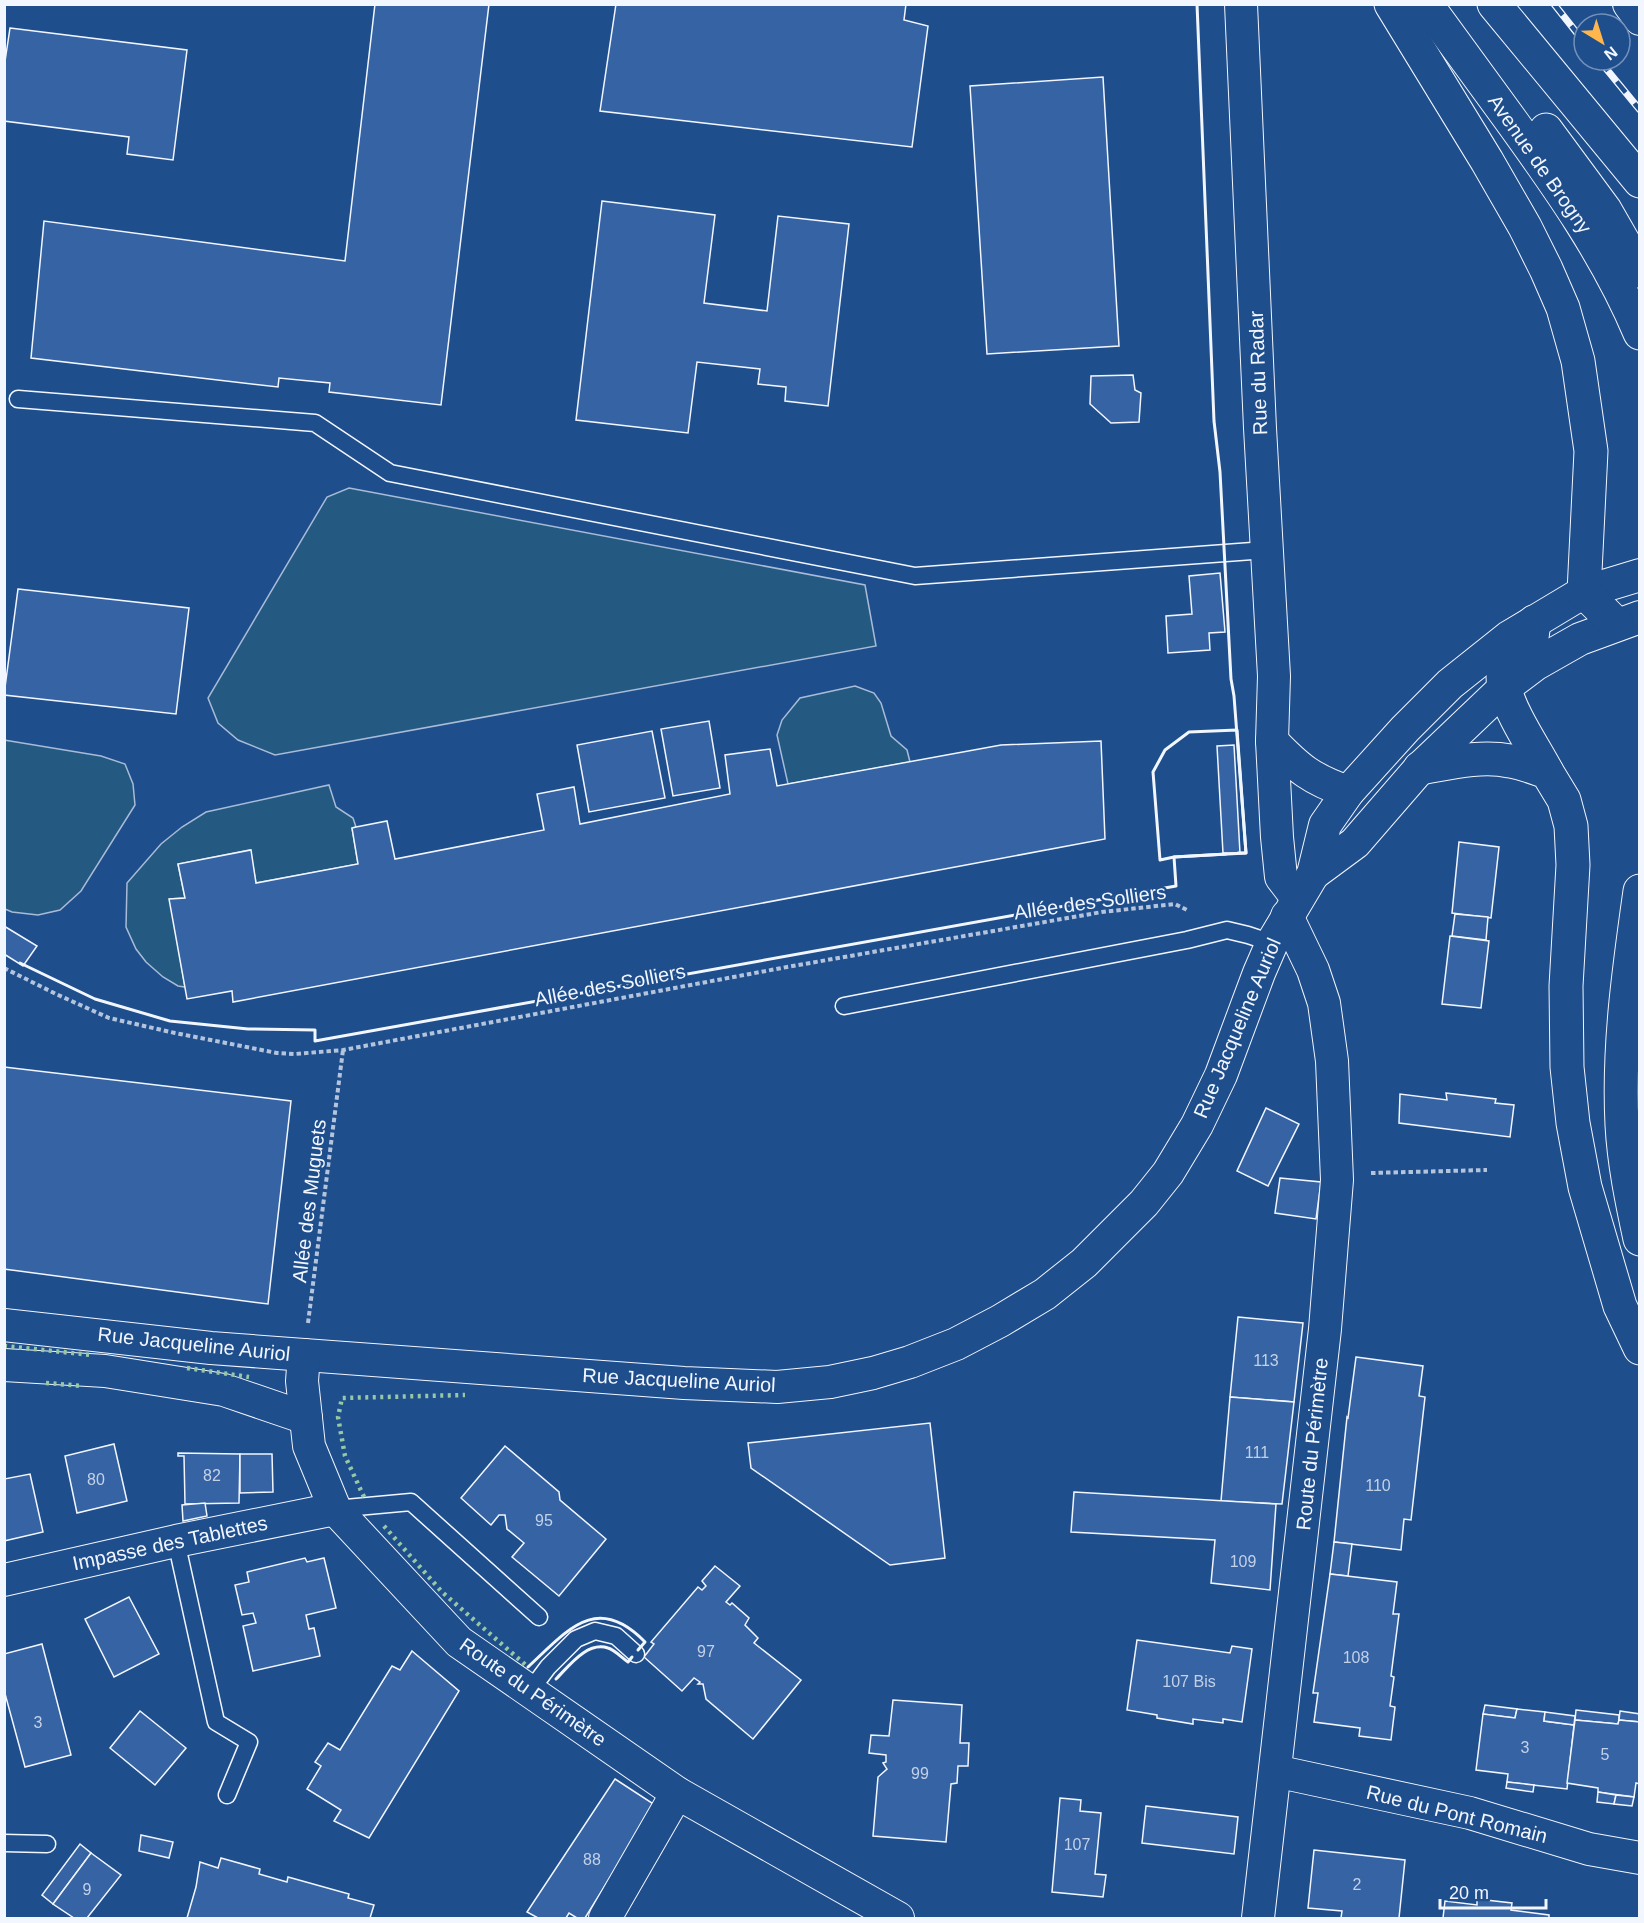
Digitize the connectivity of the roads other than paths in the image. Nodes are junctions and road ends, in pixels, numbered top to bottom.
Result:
1 (1241, 4) edge
2 (1390, 4) edge
3 (1425, 4) edge
4 (1453, 4) edge
5 (1494, 4) edge
6 (1629, 4) edge
7 (1640, 19) edge
8 (1640, 181) edge
9 (1640, 271) edge
10 (1640, 333) edge
11 (18, 399) dead end
12 (1266, 550) junction
13 (1628, 578) edge
14 (1584, 592) junction
15 (1628, 620) edge
16 (1534, 622) junction
17 (1504, 688) junction
18 (1272, 741) junction
19 (1420, 768) junction
20 (1547, 772) junction
21 (1348, 792) junction
22 (1640, 891) edge
23 (1299, 896) junction
24 (1268, 952) junction
25 (1313, 970) junction
26 (844, 1006) dead end
27 (1640, 1239) edge
28 (4, 1325) edge
29 (1640, 1348) edge
30 (304, 1355) junction
31 (4, 1365) edge
32 (306, 1418) junction
33 (335, 1509) junction
34 (176, 1541) junction
35 (4, 1580) edge
36 (539, 1617) dead end
37 (636, 1654) dead end
38 (530, 1691) junction
39 (1275, 1771) junction
40 (677, 1793) junction
41 (227, 1795) dead end
42 (4, 1844) edge
43 (47, 1844) dead end
44 (1640, 1858) edge
45 (605, 1918) edge
46 (898, 1918) edge
47 (1258, 1918) edge

1 - 12 street, Rue du Radar
2 - 14 main road
3 - 10 main road, Avenue de Brogny
4 - 9 main road, Avenue de Brogny
5 - 8 main road
6 - 7 street
11 - 12 lane
12 - 18 street, Rue du Radar
13 - 14 street, Rue Jacqueline Auriol
14 - 15 main road
14 - 16 street, Rue Jacqueline Auriol
15 - 17 street, Rue Jacqueline Auriol
16 - 17 main road
16 - 21 street, Rue Jacqueline Auriol
17 - 19 street, Rue Jacqueline Auriol
17 - 20 main road
18 - 21 street
18 - 23 street, Rue du Radar
19 - 20 main road
19 - 23 street, Rue Jacqueline Auriol
20 - 29 main road
21 - 23 street, Rue Jacqueline Auriol
22 - 27 main road
23 - 24 street, Rue Jacqueline Auriol
23 - 25 street, Route du Périmètre
24 - 25 street
24 - 26 lane
24 - 30 street, Rue Jacqueline Auriol
25 - 39 street, Route du Périmètre
28 - 30 street, Rue Jacqueline Auriol
30 - 32 street, Route du Périmètre
31 - 32 street
32 - 33 street, Route du Périmètre
33 - 34 street, Impasse des Tablettes
33 - 36 lane
33 - 38 street, Route du Périmètre
34 - 35 street, Impasse des Tablettes
34 - 41 lane
37 - 38 lane
38 - 40 street, Route du Périmètre
39 - 44 street, Rue du Pont Romain
39 - 47 street, Route du Périmètre
40 - 45 street
40 - 46 street, Route du Périmètre
42 - 43 lane

